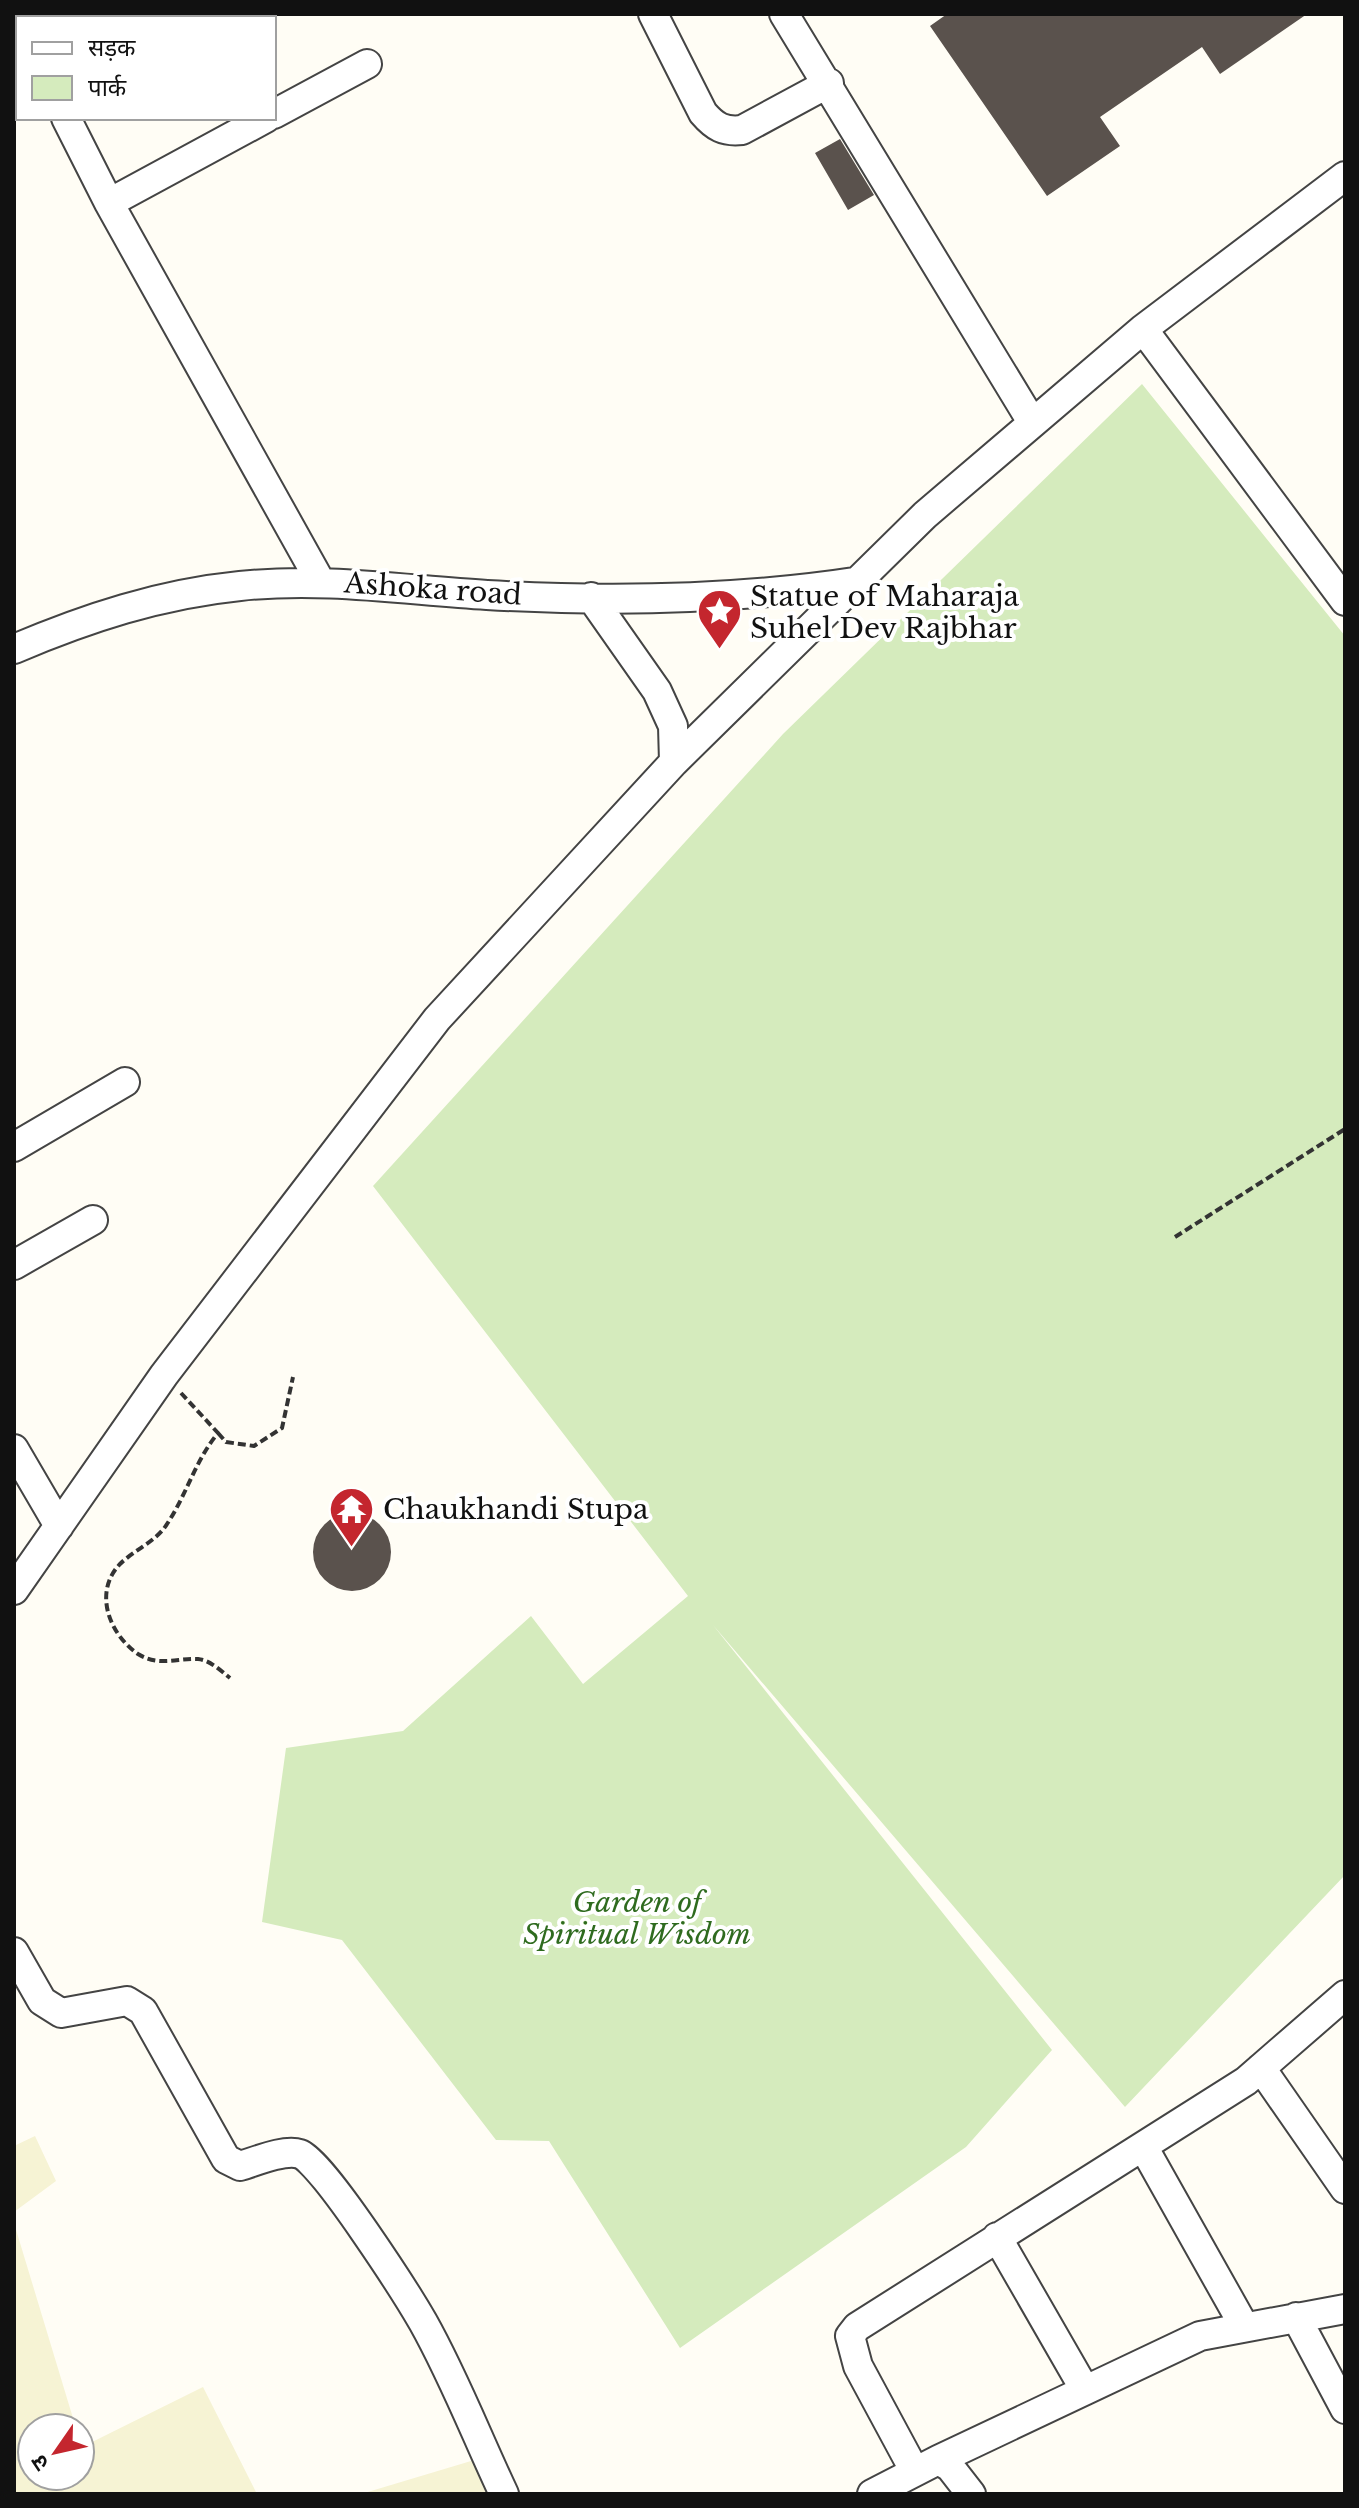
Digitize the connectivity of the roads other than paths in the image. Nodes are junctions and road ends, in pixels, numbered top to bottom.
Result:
1 (653, 14) edge
2 (784, 14) edge
3 (367, 64) dead end
4 (829, 83) junction
5 (276, 113) edge
6 (67, 120) edge
7 (262, 120) edge
8 (1345, 176) edge
9 (109, 203) junction
10 (1143, 329) junction
11 (1032, 422) junction
12 (320, 581) junction
13 (861, 581) junction
14 (591, 597) junction
15 (1345, 601) edge
16 (14, 649) edge
17 (674, 762) junction
18 (125, 1082) dead end
19 (14, 1147) edge
20 (93, 1220) dead end
21 (14, 1265) edge
22 (14, 1449) edge
23 (59, 1526) junction
24 (14, 1590) edge
25 (14, 1952) edge
26 (1345, 1995) edge
27 (1261, 2068) junction
28 (1144, 2148) junction
29 (1345, 2189) edge
30 (997, 2237) junction
31 (1345, 2309) edge
32 (1296, 2317) junction
33 (1244, 2326) junction
34 (1085, 2390) junction
35 (1345, 2409) edge
36 (926, 2465) junction
37 (504, 2494) edge
38 (872, 2494) edge
39 (971, 2494) edge

1 - 4 street
2 - 4 street
3 - 5 street
4 - 11 street
6 - 9 street
7 - 9 street
8 - 10 street
9 - 12 street
10 - 11 street
10 - 15 street
11 - 13 street
12 - 14 street, Ashoka road
12 - 16 street, Ashoka road
13 - 14 street, Ashoka road
13 - 17 street
14 - 17 street
17 - 23 street
18 - 19 street
20 - 21 street
22 - 23 street
23 - 24 street
25 - 37 street
26 - 27 street
27 - 28 street
27 - 29 street
28 - 30 street
28 - 33 street
30 - 34 street
30 - 36 street
31 - 32 street
32 - 33 street
32 - 35 street
33 - 34 street
34 - 36 street
36 - 38 street
36 - 39 street

